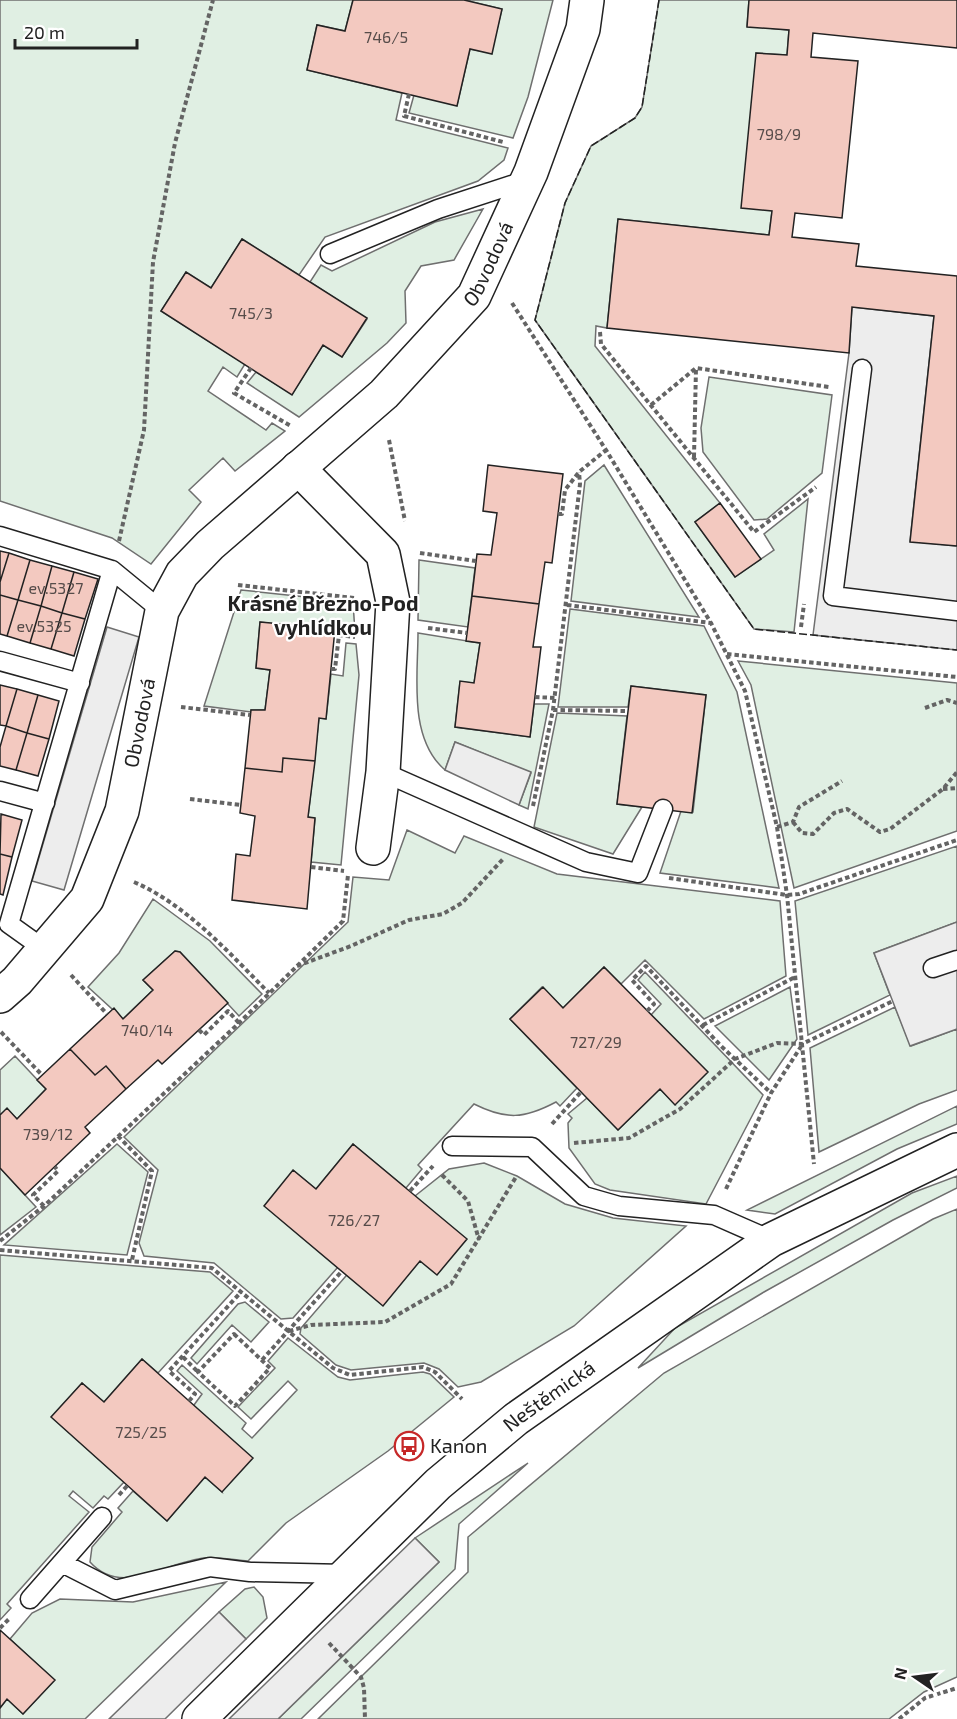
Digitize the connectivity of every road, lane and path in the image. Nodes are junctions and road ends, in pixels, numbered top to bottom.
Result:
1 (213, 0) edge
2 (587, 0) edge
3 (409, 94) dead end
4 (533, 166) junction
5 (330, 254) dead end
6 (512, 302) dead end
7 (600, 332) dead end
8 (251, 368) dead end
9 (696, 368) junction
10 (862, 369) dead end
11 (838, 388) dead end
12 (379, 398) junction
13 (651, 405) junction
14 (291, 426) dead end
15 (606, 450) junction
16 (694, 458) junction
17 (298, 468) junction
18 (579, 472) junction
19 (821, 483) dead end
20 (816, 487) junction
21 (815, 499) dead end
22 (558, 514) dead end
23 (407, 531) dead end
24 (0, 536) edge
25 (476, 561) dead end
26 (112, 570) junction
27 (238, 585) dead end
28 (805, 592) dead end
29 (393, 602) junction
30 (567, 605) junction
31 (162, 611) junction
32 (957, 611) edge
33 (711, 623) junction
34 (801, 627) dead end
35 (442, 629) dead end
36 (467, 633) dead end
37 (339, 635) dead end
38 (727, 654) junction
39 (0, 661) edge
40 (331, 669) dead end
41 (957, 677) edge
42 (80, 683) junction
43 (535, 697) dead end
44 (555, 698) junction
45 (957, 703) edge
46 (925, 708) dead end
47 (199, 709) dead end
48 (553, 710) junction
49 (627, 711) dead end
50 (250, 715) dead end
51 (383, 772) junction
52 (957, 772) edge
53 (842, 781) dead end
54 (957, 788) edge
55 (943, 789) junction
56 (0, 791) edge
57 (190, 799) dead end
58 (45, 803) junction
59 (241, 805) dead end
60 (663, 809) dead end
61 (792, 822) junction
62 (777, 827) junction
63 (525, 837) junction
64 (957, 840) edge
65 (373, 848) dead end
66 (311, 867) dead end
67 (639, 873) junction
68 (153, 890) dead end
69 (787, 895) junction
70 (4, 922) edge
71 (44, 949) junction
72 (957, 960) edge
73 (297, 966) junction
74 (933, 968) dead end
75 (795, 977) junction
76 (82, 986) dead end
77 (269, 993) junction
78 (0, 996) edge
79 (892, 1001) dead end
80 (647, 1011) dead end
81 (107, 1014) dead end
82 (239, 1023) junction
83 (703, 1025) junction
84 (199, 1030) dead end
85 (0, 1031) edge
86 (802, 1044) junction
87 (735, 1059) junction
88 (42, 1076) dead end
89 (580, 1092) dead end
90 (771, 1093) junction
91 (564, 1110) dead end
92 (118, 1136) junction
93 (452, 1146) dead end
94 (532, 1147) junction
95 (957, 1150) edge
96 (814, 1164) dead end
97 (433, 1166) dead end
98 (54, 1167) dead end
99 (427, 1172) dead end
100 (410, 1191) dead end
101 (44, 1206) junction
102 (714, 1215) junction
103 (480, 1240) junction
104 (771, 1240) junction
105 (0, 1241) edge
106 (0, 1250) edge
107 (132, 1260) junction
108 (342, 1271) dead end
109 (241, 1292) junction
110 (288, 1331) junction
111 (183, 1357) junction
112 (262, 1360) junction
113 (198, 1372) junction
114 (462, 1399) dead end
115 (189, 1401) dead end
116 (128, 1486) dead end
117 (124, 1490) dead end
118 (102, 1517) dead end
119 (62, 1563) junction
120 (348, 1574) junction
121 (30, 1599) dead end
122 (5, 1624) dead end
123 (0, 1628) edge
124 (342, 1656) dead end
125 (957, 1688) edge
126 (200, 1719) edge
127 (365, 1719) edge
128 (899, 1719) edge

1 - 26 path
2 - 4 street, Obvodová
3 - 4 path
4 - 5 lane
4 - 12 street, Obvodová
6 - 15 path
7 - 13 path
8 - 14 path
9 - 11 path
9 - 13 path
9 - 16 path
10 - 32 lane
12 - 17 street, Obvodová
12 - 23 path
13 - 16 path
15 - 18 path
15 - 33 path
16 - 20 path
17 - 29 street
17 - 31 street, Obvodová
18 - 22 path
18 - 30 path
19 - 20 path
20 - 21 path
24 - 26 lane
25 - 29 path
26 - 31 lane
26 - 42 lane
27 - 29 path
28 - 34 path
29 - 51 street
30 - 33 path
30 - 44 path
31 - 71 street, Obvodová
33 - 38 path
35 - 36 path
37 - 40 path
38 - 41 path
38 - 62 path
39 - 42 lane
42 - 58 lane
43 - 44 path
44 - 48 path
45 - 46 path
47 - 50 path
48 - 49 path
48 - 63 path
51 - 63 lane
51 - 65 street
52 - 55 path
53 - 61 path
54 - 55 path
55 - 61 path
56 - 58 lane
57 - 59 path
58 - 70 lane
60 - 67 lane
61 - 62 path
62 - 69 path
63 - 67 lane
63 - 73 path
64 - 69 path
66 - 73 path
67 - 69 path
68 - 77 path
69 - 75 path
70 - 71 lane
71 - 78 street, Obvodová
72 - 74 lane
73 - 77 path
75 - 83 path
75 - 86 path
76 - 81 path
77 - 82 path
79 - 86 path
80 - 83 path
82 - 84 path
82 - 92 path
83 - 87 path
85 - 88 path
86 - 87 path
86 - 90 path
86 - 96 path
87 - 90 path
87 - 94 path
89 - 91 path
90 - 102 path
92 - 101 path
92 - 107 path
93 - 94 lane
94 - 102 lane
94 - 103 path
95 - 104 street, Neštěmická
97 - 103 path
98 - 101 path
99 - 100 path
101 - 105 path
102 - 104 lane
103 - 110 path
104 - 120 street, Neštěmická
106 - 107 path
107 - 109 path
108 - 110 path
109 - 110 path
109 - 111 path
110 - 112 path
110 - 114 path
111 - 113 path
111 - 115 path
112 - 113 path
112 - 113 path
116 - 117 path
118 - 119 lane
119 - 120 lane
119 - 121 lane
120 - 126 street, Neštěmická
122 - 123 path
124 - 127 path
125 - 128 path

